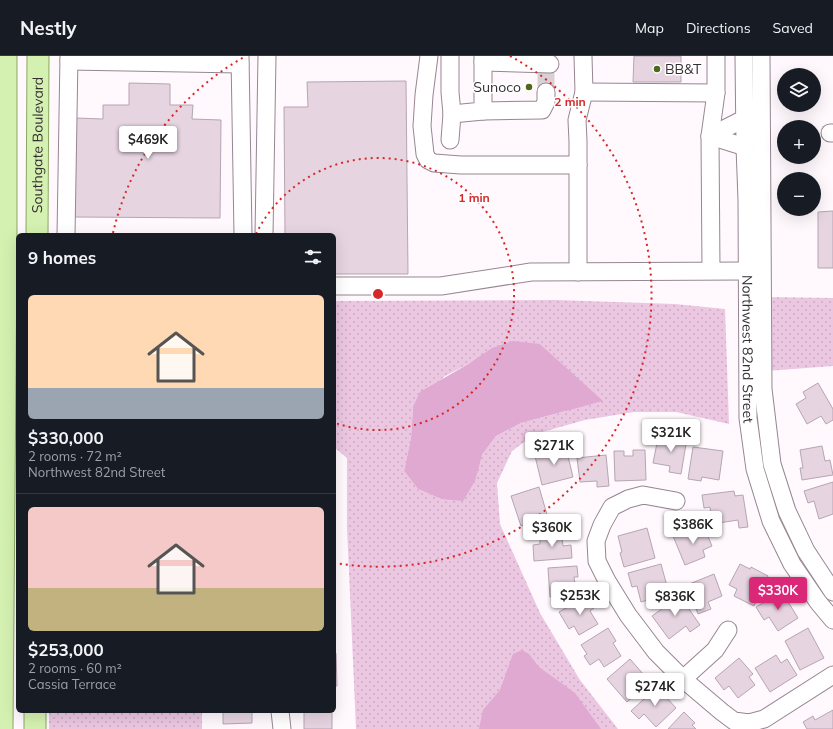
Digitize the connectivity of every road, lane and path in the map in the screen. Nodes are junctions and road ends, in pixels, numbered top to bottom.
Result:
1 (38, 56) edge
2 (267, 56) edge
3 (429, 56) edge
4 (450, 56) edge
5 (583, 56) edge
6 (716, 56) edge
7 (744, 56) edge
8 (761, 56) edge
9 (69, 58) edge
10 (483, 59) edge
11 (240, 60) edge
12 (548, 63) edge
13 (4, 65) edge
14 (546, 92) tunnel mouth
15 (584, 92) junction
16 (716, 93) junction
17 (483, 111) junction
18 (452, 114) junction
19 (744, 119) junction
20 (710, 136) junction
21 (450, 140) dead end
22 (745, 146) junction
23 (578, 165) junction
24 (37, 233) edge
25 (66, 233) edge
26 (243, 233) edge
27 (264, 233) edge
28 (8, 255) edge
29 (711, 270) junction
30 (747, 271) junction
31 (578, 272) junction
32 (336, 286) edge
33 (676, 501) dead end
34 (833, 592) edge
35 (833, 620) edge
36 (728, 630) dead end
37 (833, 675) edge
38 (683, 679) junction
39 (35, 713) edge
40 (280, 713) edge
41 (2, 729) edge
42 (35, 729) edge
43 (282, 729) edge

1 - 24 main road, Southgate Boulevard
2 - 27 street
3 - 23 street
4 - 18 street
5 - 15 street
6 - 16 street
7 - 19 street, Northwest 82nd Street
8 - 34 street, Northwest 82nd Street
9 - 11 street
9 - 25 street
10 - 12 street
10 - 17 street
11 - 26 street
13 - 28 main road
14 - 17 street
15 - 16 street
15 - 23 street
16 - 20 street
17 - 18 street
18 - 21 street
19 - 20 street
19 - 22 street, Northwest 82nd Street
20 - 22 street
20 - 29 street
22 - 30 street, Northwest 82nd Street
23 - 31 street
28 - 41 main road
29 - 30 street
29 - 31 street
30 - 35 street, Northwest 82nd Street
31 - 32 street
33 - 38 street
36 - 38 street
37 - 38 street
39 - 42 main road
40 - 43 street

